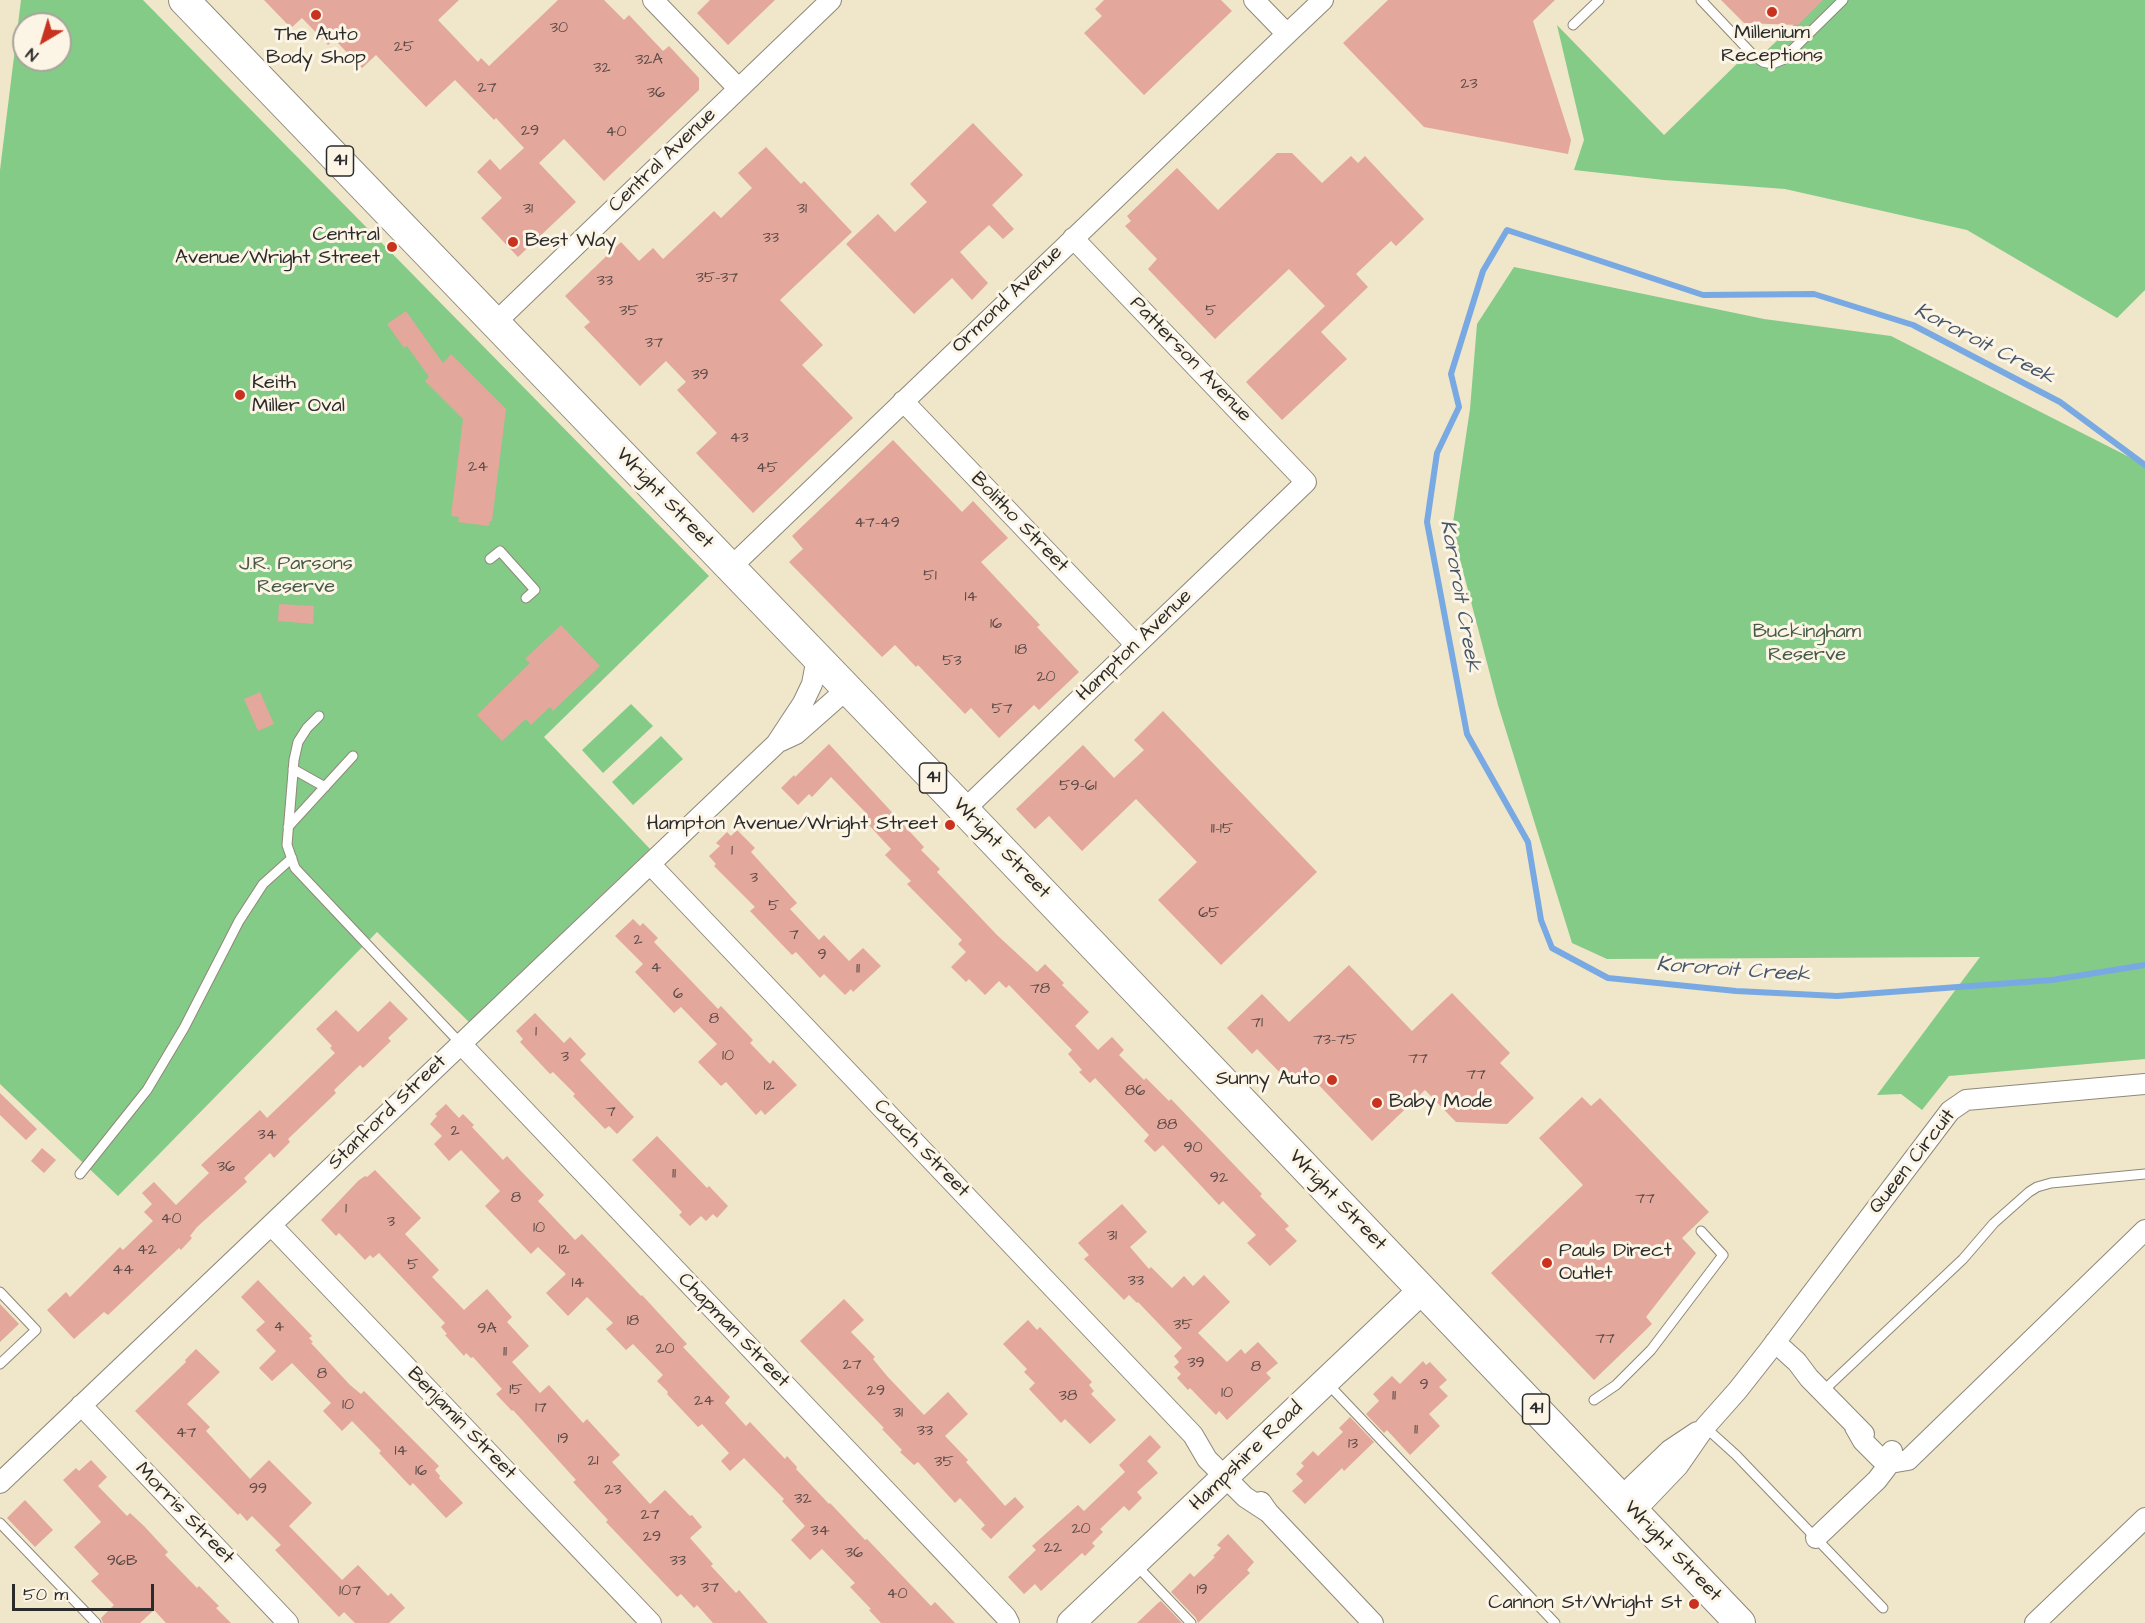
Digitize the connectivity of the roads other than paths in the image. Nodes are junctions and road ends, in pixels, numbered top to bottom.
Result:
1 (184, 0) edge
2 (653, 0) edge
3 (831, 0) edge
4 (1254, 0) edge
5 (1323, 0) edge
6 (1599, 0) edge
7 (1701, 0) edge
8 (1843, 0) edge
9 (1573, 25) dead end
10 (1287, 34) junction
11 (738, 88) junction
12 (1073, 238) junction
13 (495, 323) junction
14 (903, 400) junction
15 (1306, 482) joint
16 (490, 559) dead end
17 (730, 568) junction
18 (526, 598) dead end
19 (1136, 645) junction
20 (817, 658) junction
21 (847, 689) junction
22 (318, 716) dead end
23 (776, 744) junction
24 (353, 756) dead end
25 (293, 769) junction
26 (325, 786) junction
27 (964, 810) junction
28 (288, 826) junction
29 (292, 858) junction
30 (650, 864) junction
31 (461, 1044) junction
32 (2145, 1084) edge
33 (80, 1174) dead end
34 (2145, 1174) edge
35 (271, 1225) junction
36 (2145, 1230) edge
37 (1701, 1231) dead end
38 (1422, 1290) junction
39 (0, 1292) edge
40 (1771, 1347) junction
41 (0, 1364) edge
42 (1326, 1382) junction
43 (1815, 1385) junction
44 (1594, 1400) dead end
45 (81, 1405) junction
46 (1705, 1427) junction
47 (1891, 1457) junction
48 (1230, 1473) junction
49 (0, 1483) edge
50 (1627, 1505) junction
51 (2145, 1518) edge
52 (0, 1523) edge
53 (1816, 1538) junction
54 (1134, 1563) junction
55 (1883, 1608) dead end
56 (1010, 1621) edge
57 (96, 1623) edge
58 (288, 1623) edge
59 (651, 1623) edge
60 (1071, 1623) edge
61 (1191, 1623) edge
62 (1374, 1623) edge
63 (1555, 1623) edge
64 (1740, 1623) edge
65 (2035, 1623) edge

1 - 13 main road, Wright Street / 41
2 - 11 street
3 - 11 street, Central Avenue
4 - 10 street
5 - 10 street, Ormond Avenue
6 - 9 lane
7 - 8 lane
10 - 12 street, Ormond Avenue
11 - 13 street, Central Avenue
12 - 14 street, Ormond Avenue
12 - 15 street, Patterson Avenue
13 - 17 main road, Wright Street / 41
14 - 17 street, Ormond Avenue
14 - 19 street, Bolitho Street
15 - 19 street, Hampton Avenue
16 - 18 lane
17 - 20 main road, Wright Street / 41
19 - 27 street, Hampton Avenue
20 - 21 main road, Wright Street / 41
20 - 23 street, Stanford Street
21 - 23 street, Stanford Street
21 - 27 main road, Wright Street / 41
22 - 25 lane
23 - 30 street, Stanford Street
24 - 26 lane
25 - 26 lane
25 - 28 lane
26 - 28 lane
27 - 38 main road, Wright Street / 41
28 - 29 lane
29 - 31 lane
29 - 33 lane
30 - 31 street, Stanford Street
30 - 48 street, Couch Street
31 - 35 street, Stanford Street
31 - 56 street, Chapman Street
32 - 40 street, Queen Circuit
34 - 43 lane
35 - 45 street, Stanford Street
35 - 59 street, Benjamin Street
36 - 47 street
37 - 44 lane
38 - 42 street, Hampshire Road
38 - 50 main road, Wright Street / 41
39 - 41 lane
40 - 43 street
40 - 46 street, Queen Circuit
42 - 48 street, Hampshire Road
42 - 63 lane
43 - 47 street
45 - 49 street, Stanford Street
45 - 58 street, Morris Street
46 - 50 street, Queen Circuit
46 - 53 lane
47 - 53 street
48 - 54 street, Hampshire Road
48 - 62 street, Couch Street
50 - 64 main road, Wright Street / 41
51 - 65 street
52 - 57 lane
53 - 55 lane
54 - 60 street, Hampshire Road
54 - 61 lane

